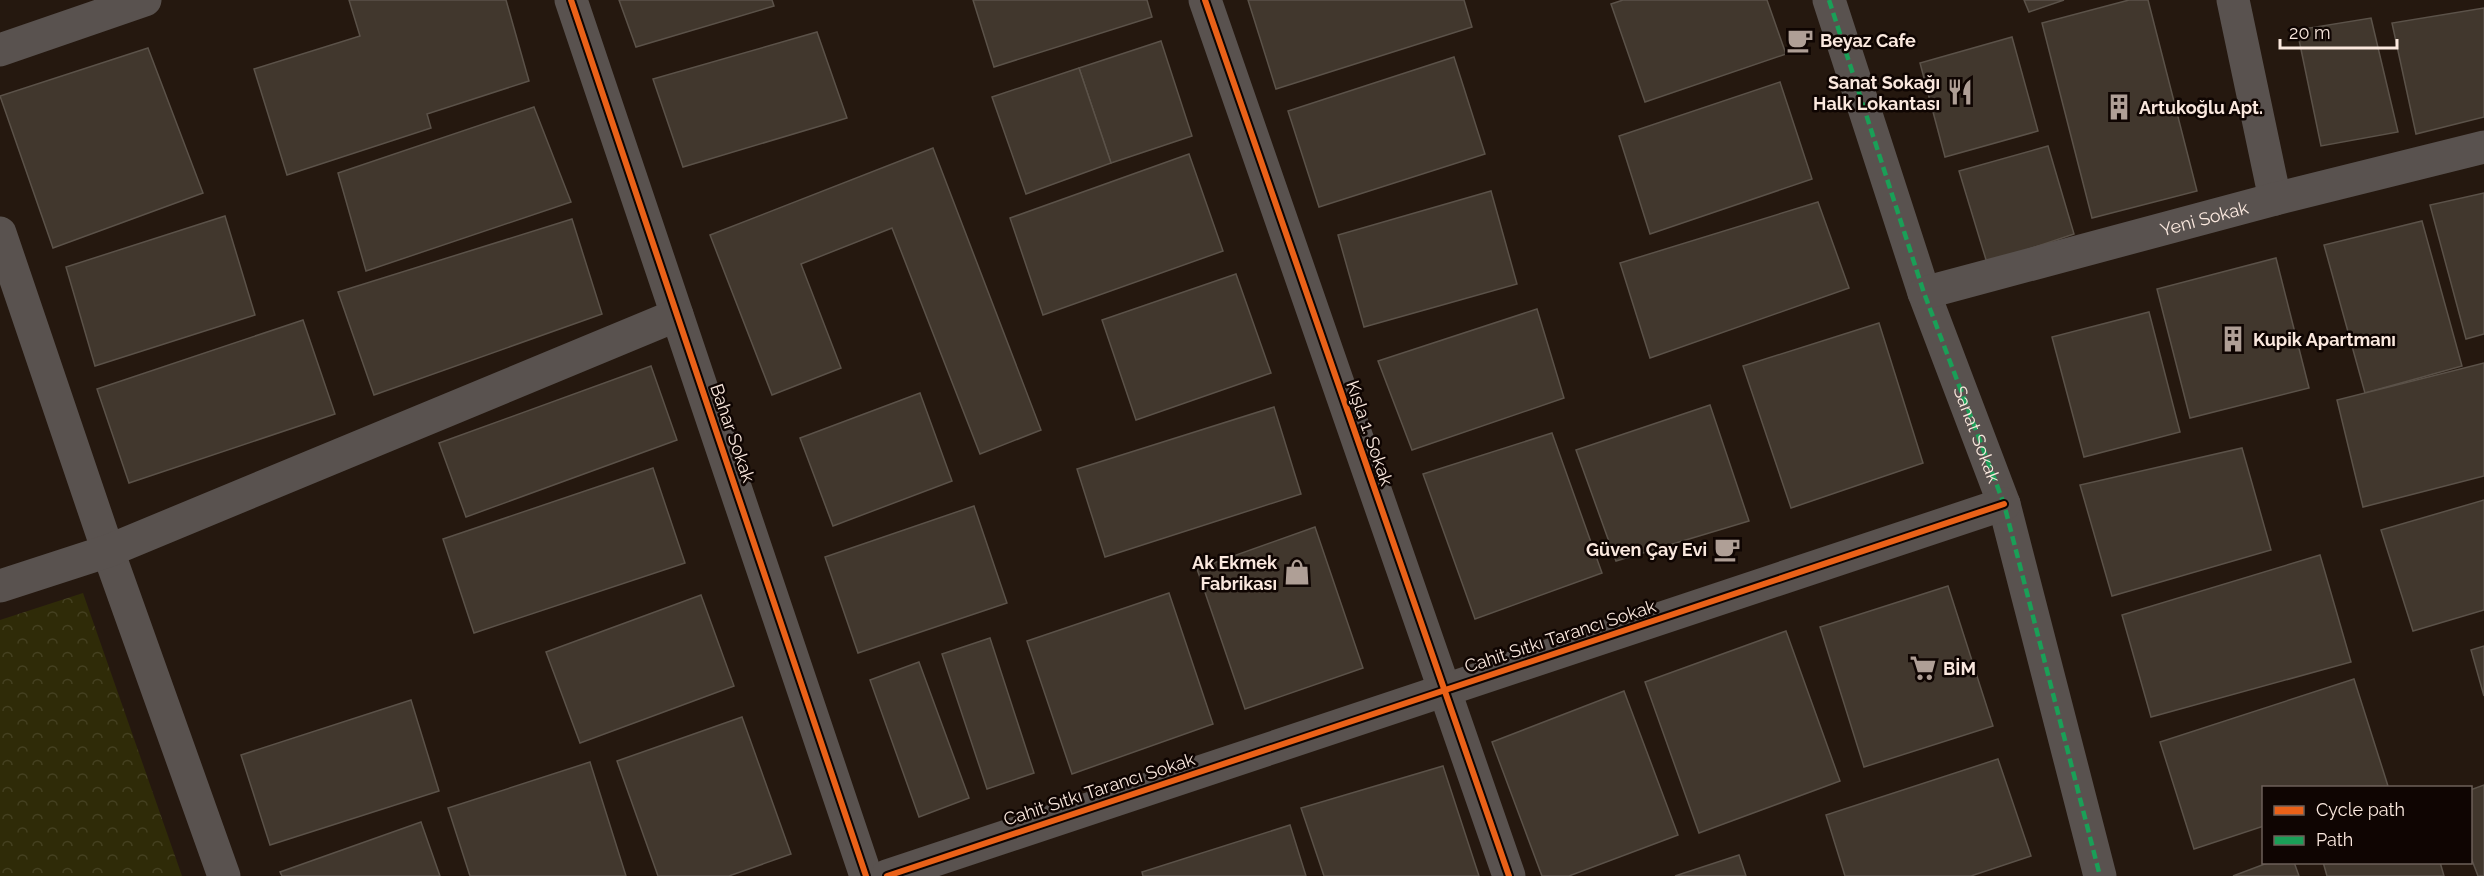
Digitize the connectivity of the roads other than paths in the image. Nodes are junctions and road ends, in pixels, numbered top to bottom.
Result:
1 (145, 0) edge
2 (571, 0) edge
3 (1205, 0) edge
4 (1829, 0) edge
5 (2233, 0) edge
6 (0, 50) edge
7 (2484, 147) edge
8 (2275, 199) junction
9 (0, 233) edge
10 (1924, 293) junction
11 (677, 315) junction
12 (2004, 504) junction
13 (108, 551) junction
14 (0, 586) edge
15 (1443, 690) junction
16 (224, 876) edge
17 (866, 876) edge
18 (887, 876) edge
19 (1509, 876) edge
20 (2100, 876) edge

1 - 6 street
2 - 11 street, Bahar Sokak
3 - 15 street, Kışla 1. Sokak
4 - 10 street, Sanat Sokak
5 - 8 street
7 - 8 street, Yeni Sokak
8 - 10 street, Yeni Sokak
9 - 13 street
10 - 12 street, Sanat Sokak
11 - 13 street
11 - 17 street, Bahar Sokak
12 - 15 street, Cahit Sıtkı Tarancı Sokak
12 - 20 street, Sanat Sokak
13 - 14 street
13 - 16 street
15 - 18 street, Cahit Sıtkı Tarancı Sokak
15 - 19 street, Kışla 1. Sokak

